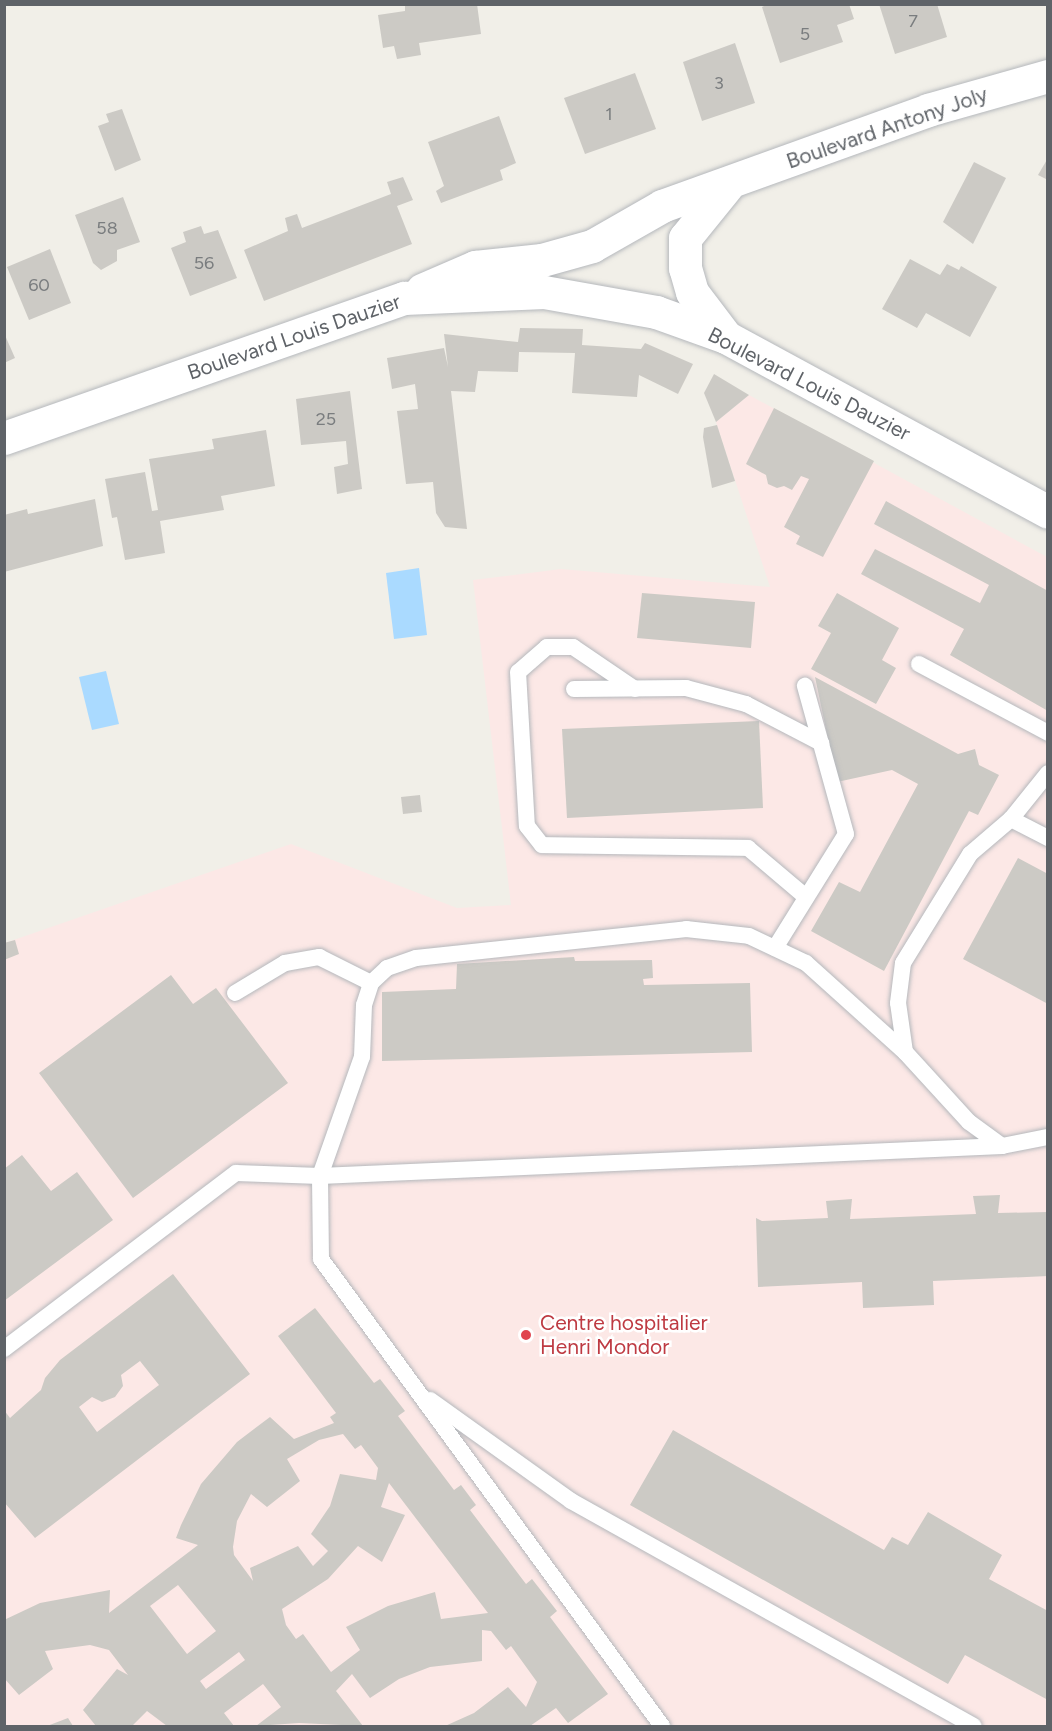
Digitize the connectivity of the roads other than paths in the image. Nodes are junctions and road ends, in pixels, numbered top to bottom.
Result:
1 (1047, 76) edge
2 (729, 184) junction
3 (404, 298) junction
4 (726, 337) junction
5 (4, 438) edge
6 (1047, 512) edge
7 (919, 664) dead end
8 (806, 686) dead end
9 (574, 689) dead end
10 (635, 689) junction
11 (1047, 733) edge
12 (821, 743) junction
13 (1047, 772) edge
14 (1011, 819) junction
15 (1047, 838) edge
16 (806, 897) junction
17 (775, 948) junction
18 (371, 983) junction
19 (235, 993) dead end
20 (904, 1052) junction
21 (1047, 1137) edge
22 (1023, 1142) junction
23 (1002, 1146) junction
24 (1047, 1150) edge
25 (320, 1176) junction
26 (4, 1349) edge
27 (417, 1391) junction
28 (662, 1726) edge
29 (974, 1726) edge

1 - 2 main road, Boulevard Antony Joly
2 - 3 main road, Boulevard Antony Joly
2 - 4 main road, Boulevard Antony Joly
3 - 4 main road, Boulevard Louis Dauzier
3 - 5 main road, Boulevard Louis Dauzier
4 - 6 main road, Boulevard Louis Dauzier
7 - 11 lane
8 - 12 lane
9 - 10 lane
10 - 12 lane
10 - 16 lane
12 - 16 lane
13 - 14 lane
14 - 15 lane
14 - 20 lane
16 - 17 lane
17 - 18 lane
17 - 20 lane
18 - 19 lane
18 - 25 lane
20 - 23 lane
21 - 22 lane
22 - 23 lane
22 - 24 lane
23 - 25 lane
25 - 26 lane
25 - 27 lane
27 - 28 lane
27 - 29 lane

